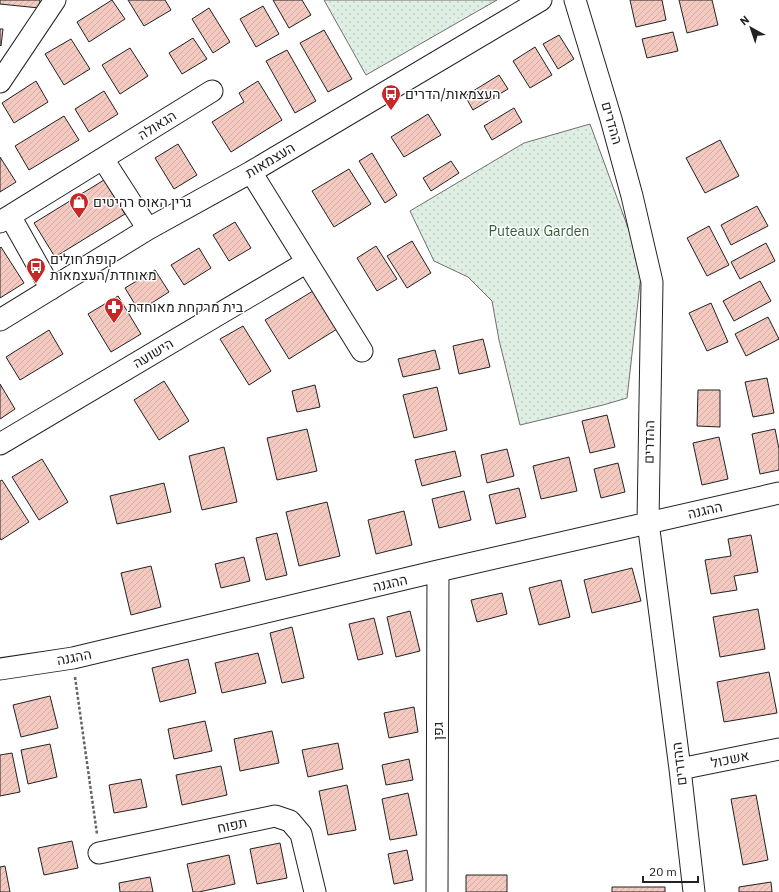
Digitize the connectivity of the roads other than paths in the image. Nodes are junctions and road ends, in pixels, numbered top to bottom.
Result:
1 (55, 0) edge
2 (541, 0) edge
3 (575, 0) edge
4 (0, 82) edge
5 (212, 92) dead end
6 (103, 159) junction
7 (251, 172) junction
8 (5, 219) edge
9 (148, 230) junction
10 (307, 262) junction
11 (51, 289) junction
12 (0, 320) edge
13 (362, 351) dead end
14 (0, 444) edge
15 (779, 493) edge
16 (648, 522) junction
17 (438, 571) junction
18 (0, 669) edge
19 (779, 749) edge
20 (680, 769) junction
21 (99, 853) road end
22 (315, 892) edge
23 (437, 892) edge
24 (694, 892) edge

1 - 4 street
2 - 7 street, העצמאות
3 - 16 street, ההדרים
5 - 6 street, הגאולה
6 - 8 street, הגאולה
6 - 9 street
7 - 9 street, העצמאות
7 - 10 street
8 - 11 street, הגאולה
9 - 11 street, העצמאות
10 - 13 street
10 - 14 street, הישועה
11 - 12 street, העצמאות
15 - 16 street, ההגנה
16 - 17 street, ההגנה
16 - 20 street, ההדרים
17 - 18 street, ההגנה
17 - 23 street, גפן
19 - 20 street, אשכול
20 - 24 street, ההדרים
21 - 22 street, תפוח

